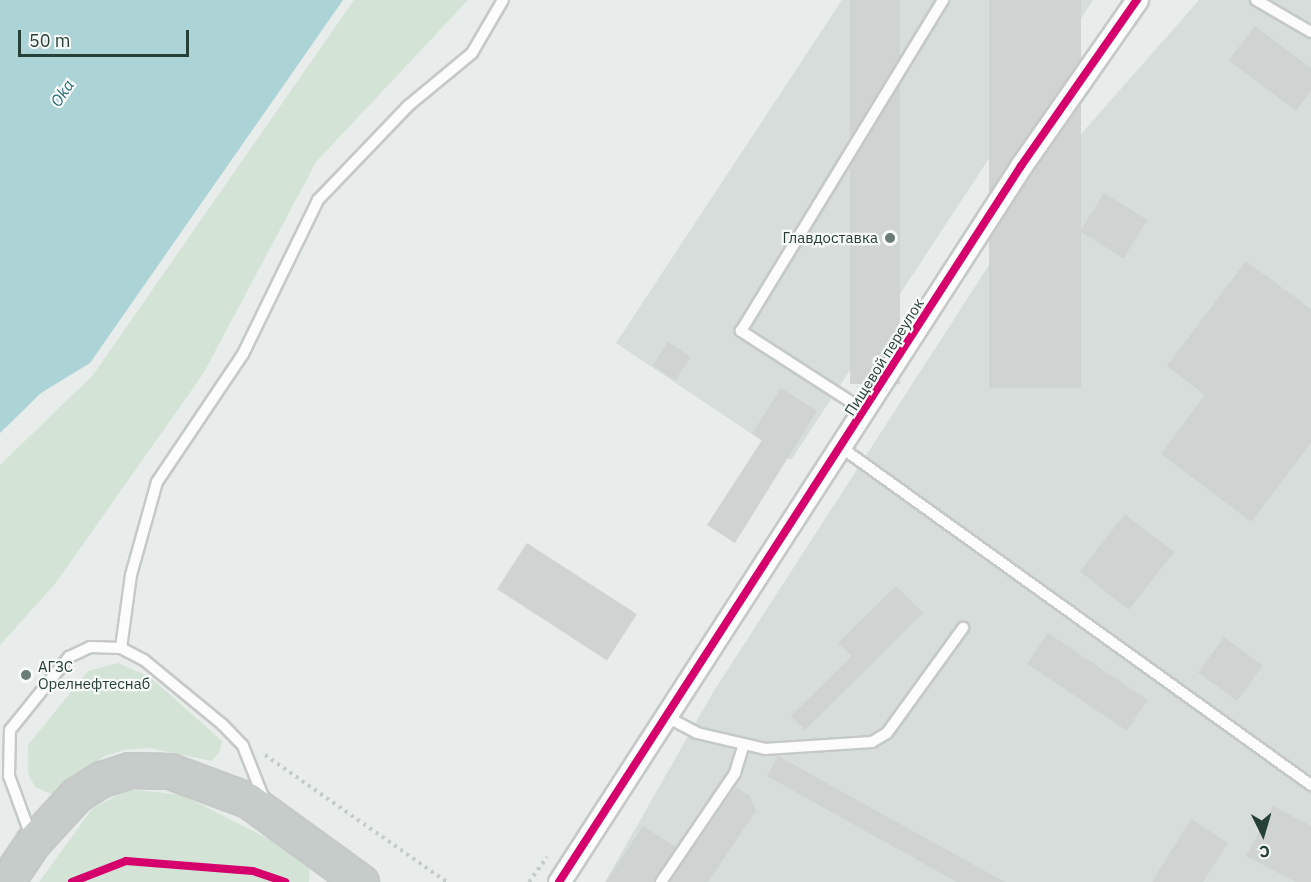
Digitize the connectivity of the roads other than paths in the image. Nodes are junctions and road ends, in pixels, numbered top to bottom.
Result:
1 (503, 0) edge
2 (944, 0) edge
3 (1137, 0) edge
4 (1256, 0) edge
5 (1311, 32) edge
6 (865, 411) junction
7 (842, 448) junction
8 (963, 628) dead end
9 (121, 648) junction
10 (669, 718) junction
11 (743, 746) junction
12 (1311, 784) edge
13 (269, 814) junction
14 (33, 842) junction
15 (6, 882) edge
16 (361, 882) edge
17 (559, 882) edge
18 (661, 882) edge

1 - 9 lane
2 - 6 lane
3 - 6 street, Пищевой переулок
4 - 5 lane
6 - 7 street, Пищевой переулок
7 - 10 street, Пищевой переулок
7 - 12 lane
8 - 11 lane
9 - 13 lane
9 - 14 lane
10 - 11 lane
10 - 17 street, Пищевой переулок
11 - 18 lane
13 - 14 highway
13 - 16 highway
14 - 15 highway

